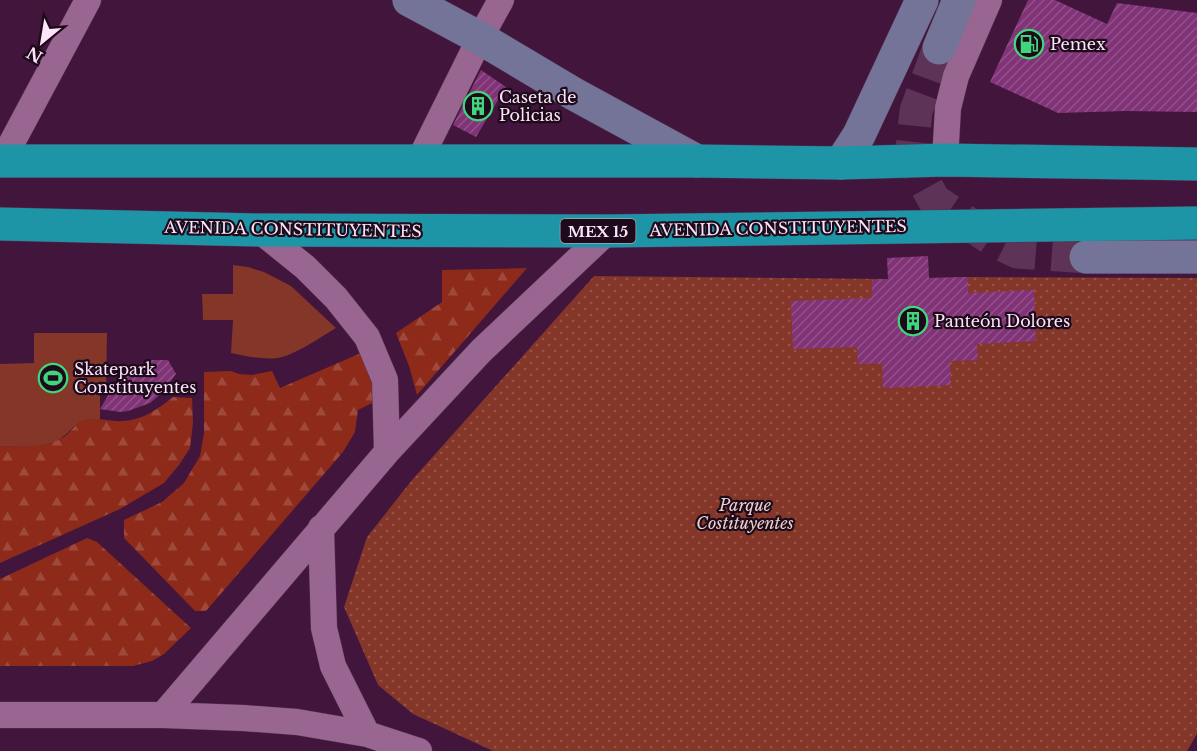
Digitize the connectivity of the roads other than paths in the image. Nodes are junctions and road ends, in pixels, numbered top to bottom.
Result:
1 (88, 0) edge
2 (409, 0) edge
3 (501, 0) edge
4 (922, 0) edge
5 (959, 0) edge
6 (989, 0) edge
7 (480, 38) junction
8 (939, 48) tunnel mouth
9 (945, 160) junction
10 (1, 161) edge
11 (419, 161) junction
12 (697, 161) junction
13 (841, 163) junction
14 (1197, 164) edge
15 (1197, 223) edge
16 (0, 224) edge
17 (259, 230) junction
18 (608, 231) junction
19 (1086, 257) tunnel mouth
20 (1197, 257) edge
21 (387, 452) junction
22 (321, 528) junction
23 (0, 715) edge
24 (163, 715) junction
25 (367, 734) junction
26 (419, 751) edge

1 - 10 street
2 - 7 street
3 - 7 street
4 - 13 street
5 - 8 street
6 - 9 street
7 - 11 street
7 - 12 street
9 - 13 highway
9 - 14 highway
10 - 11 highway
11 - 12 highway
12 - 13 highway
15 - 18 highway, AVENIDA CONSTITUYENTES / MEX 15
16 - 17 highway, AVENIDA CONSTITUYENTES / MEX 15
17 - 18 highway, AVENIDA CONSTITUYENTES / MEX 15
17 - 21 street
18 - 21 street
19 - 20 street
21 - 22 street
22 - 24 street
22 - 25 street
23 - 24 street
24 - 25 street
25 - 26 street

